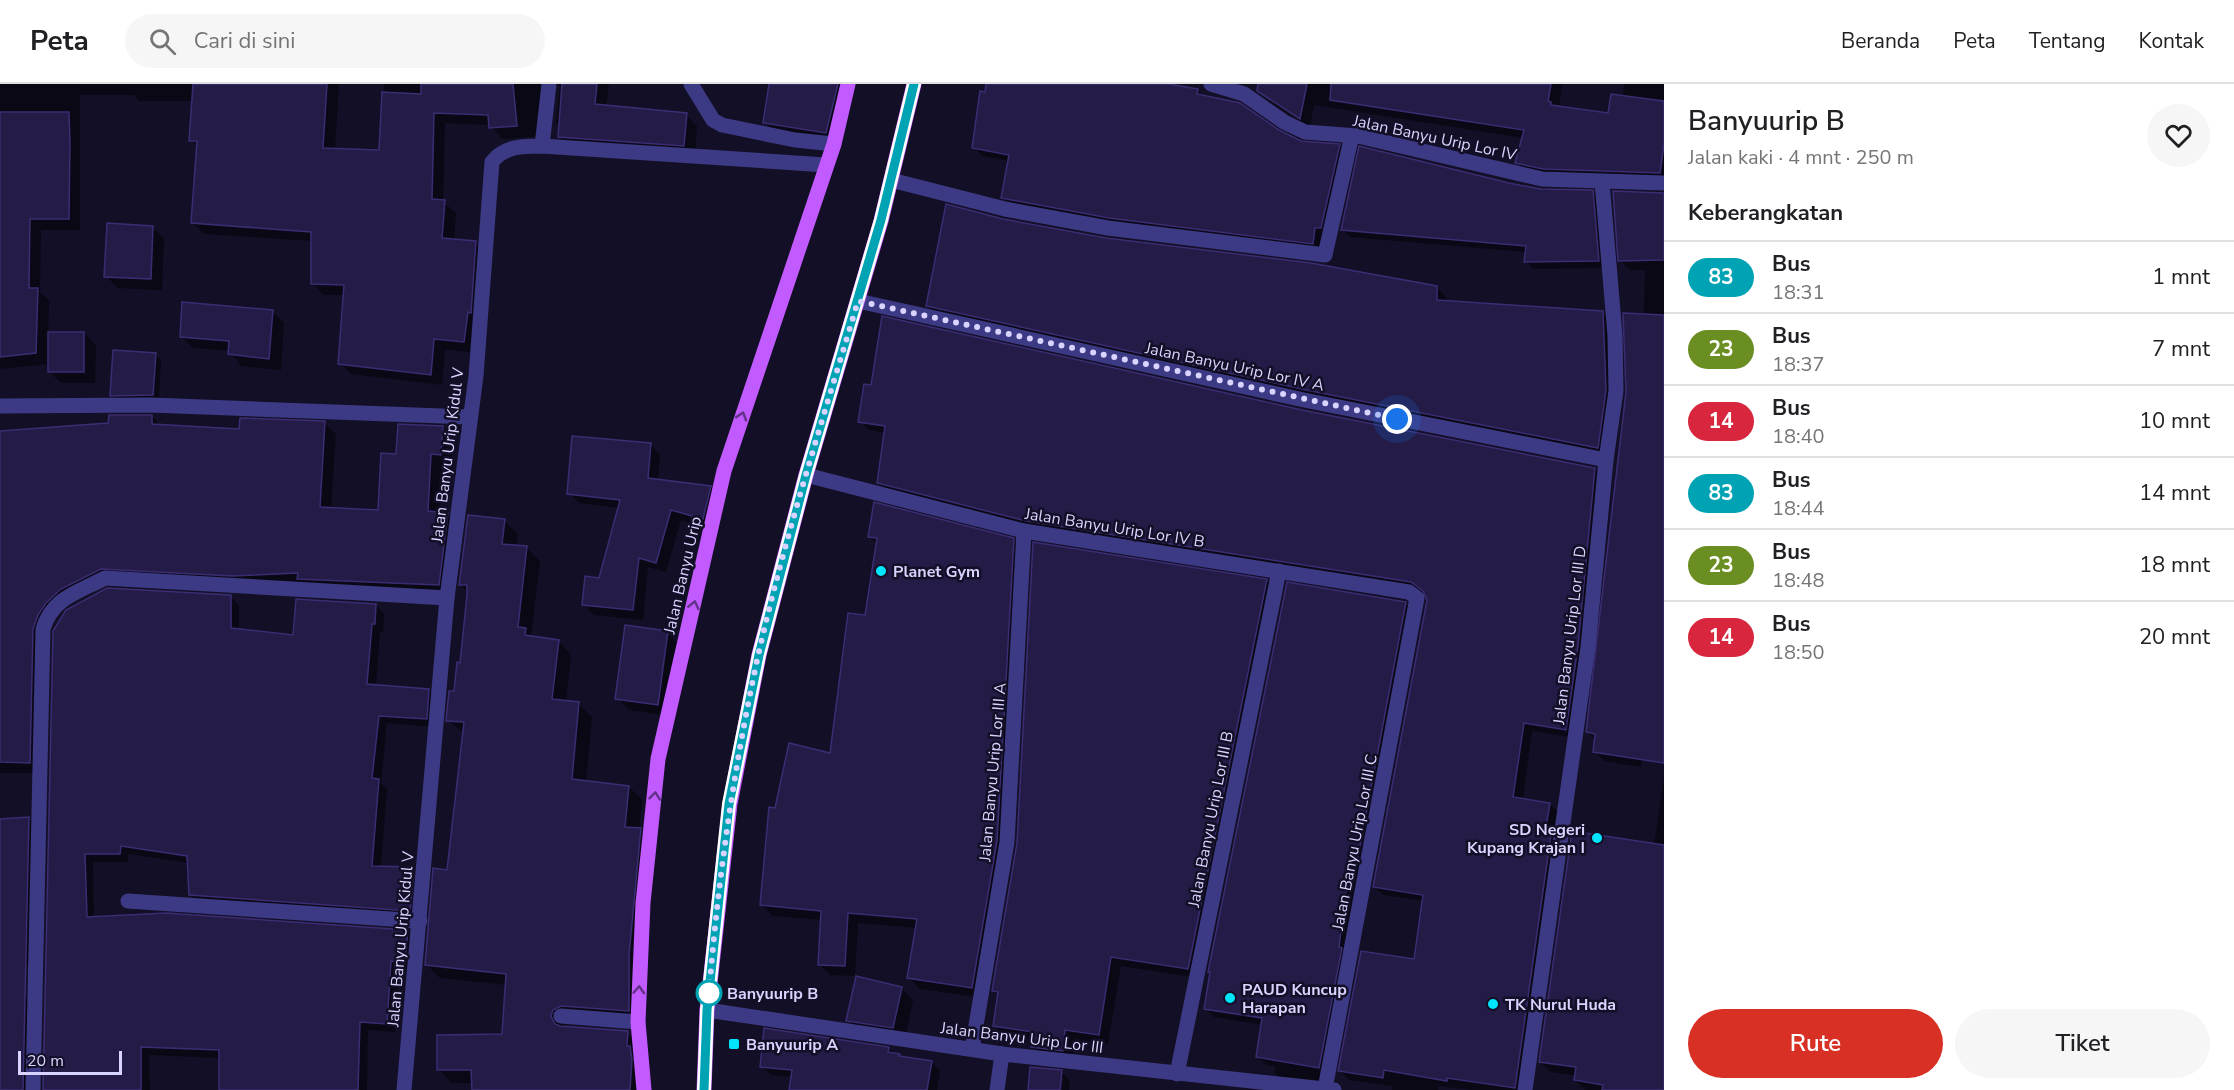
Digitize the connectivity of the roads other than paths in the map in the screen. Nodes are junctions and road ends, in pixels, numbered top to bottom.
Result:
1 (549, 84) edge
2 (691, 84) edge
3 (848, 84) edge
4 (914, 84) edge
5 (1211, 84) edge
6 (1352, 135) junction
7 (834, 144) junction
8 (542, 146) junction
9 (826, 165) junction
10 (891, 180) junction
11 (1602, 182) junction
12 (1664, 183) edge
13 (858, 301) junction
14 (0, 406) edge
15 (469, 417) junction
16 (1606, 460) junction
17 (806, 475) junction
18 (1024, 531) junction
19 (1279, 571) junction
20 (447, 598) junction
21 (1418, 602) joint
22 (128, 901) dead end
23 (420, 921) junction
24 (707, 1010) junction
25 (561, 1016) dead end
26 (638, 1022) junction
27 (972, 1049) junction
28 (1002, 1054) junction
29 (1177, 1074) junction
30 (33, 1089) edge
31 (1304, 1089) edge
32 (1329, 1089) edge
33 (404, 1090) edge
34 (644, 1090) edge
35 (704, 1090) edge
36 (997, 1090) edge
37 (1525, 1090) edge

1 - 8 street
2 - 7 street
3 - 7 main road, Jalan Banyu Urip
4 - 10 main road
5 - 6 street, Jalan Banyu Urip Lor IV
6 - 10 street
6 - 11 street, Jalan Banyu Urip Lor IV
7 - 9 main road, Jalan Banyu Urip
8 - 9 street, Jalan Banyu Urip Kidul V
8 - 15 street, Jalan Banyu Urip Kidul V
26 -> 9 main road, Jalan Banyu Urip
10 - 13 main road
11 - 12 street, Jalan Banyu Urip Lor IV
11 - 16 street, Jalan Banyu Urip Lor III D
13 - 16 street, Jalan Banyu Urip Lor IV A
13 - 17 main road
14 - 15 street
15 - 20 street, Jalan Banyu Urip Kidul V
16 - 37 street, Jalan Banyu Urip Lor III D
17 - 18 street, Jalan Banyu Urip Lor IV B
17 - 24 main road
18 - 19 street, Jalan Banyu Urip Lor IV B
18 - 27 street, Jalan Banyu Urip Lor III A
19 - 21 street, Jalan Banyu Urip Lor IV B
19 - 29 street, Jalan Banyu Urip Lor III B
20 - 23 street, Jalan Banyu Urip Kidul V
20 - 30 street
21 - 32 street, Jalan Banyu Urip Lor III C
22 - 23 street
23 - 33 street, Jalan Banyu Urip Kidul V
24 - 27 street, Jalan Banyu Urip Lor III
24 - 35 main road
25 - 26 street
26 - 34 main road, Jalan Banyu Urip
27 - 28 street, Jalan Banyu Urip Lor III
28 - 29 street, Jalan Banyu Urip Lor III
28 - 36 street
29 - 31 street, Jalan Banyu Urip Lor III
31 - 32 street, Jalan Banyu Urip Lor III

